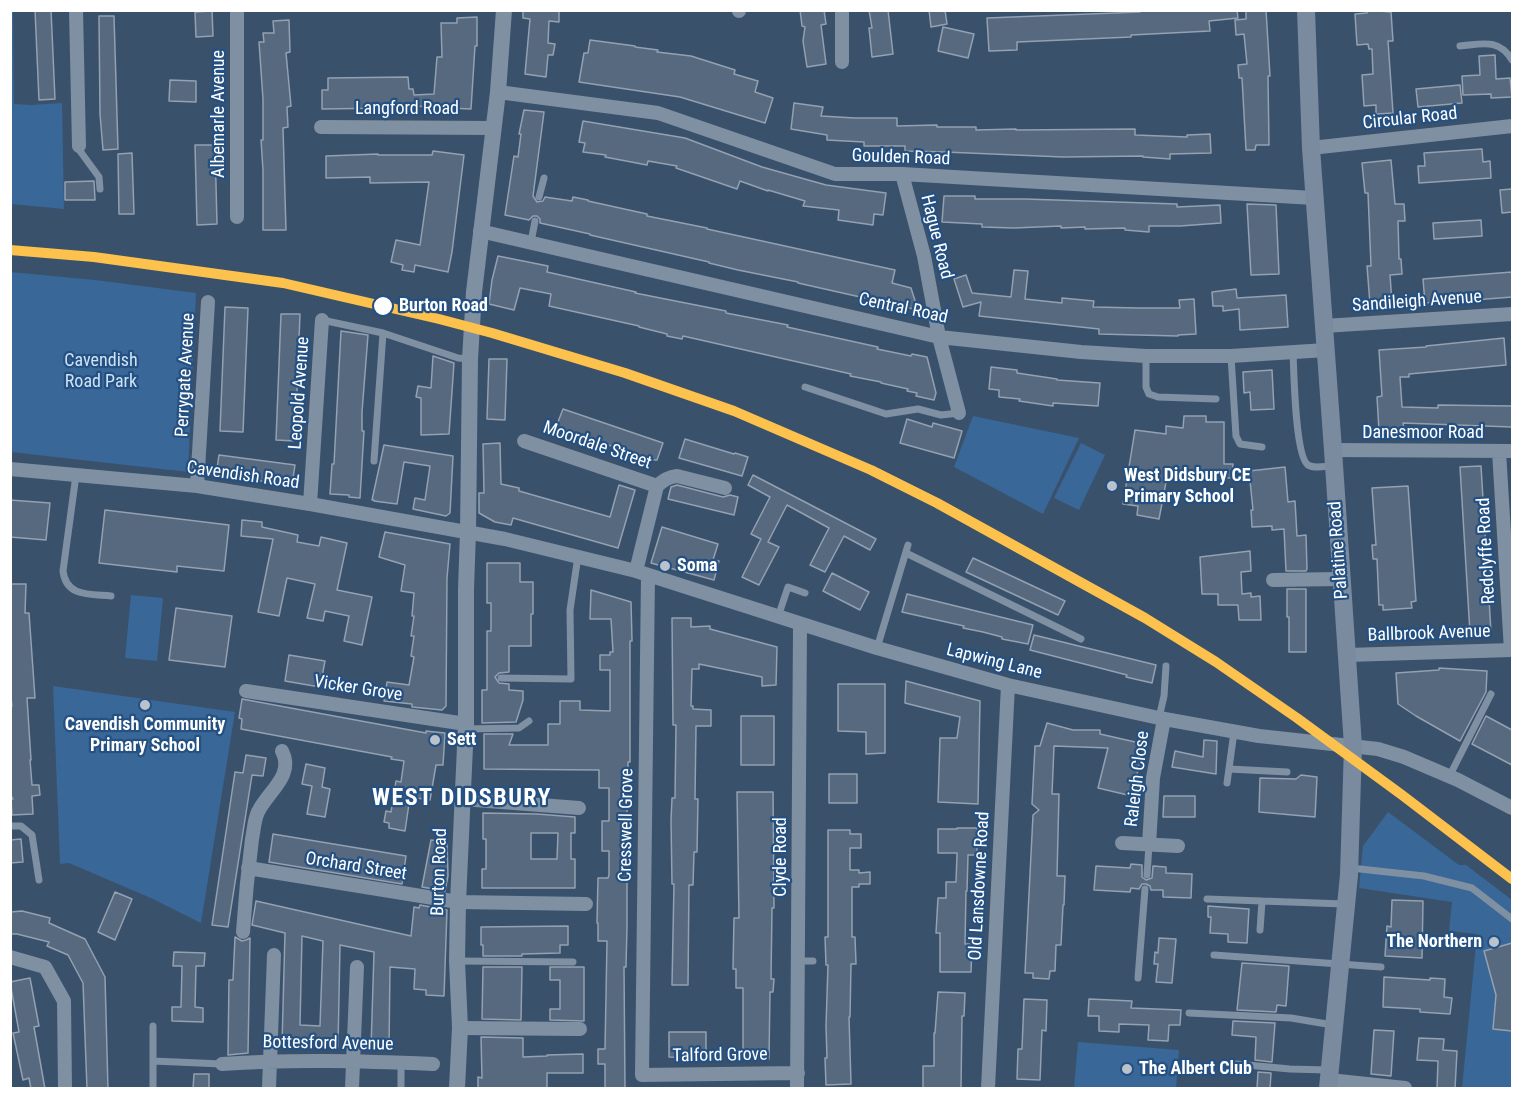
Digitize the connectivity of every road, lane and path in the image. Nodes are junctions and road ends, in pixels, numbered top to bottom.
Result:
1 (76, 10) edge
2 (237, 10) edge
3 (504, 10) edge
4 (842, 10) edge
5 (1306, 10) edge
6 (1460, 46) dead end
7 (1512, 60) edge
8 (842, 62) dead end
9 (498, 92) junction
10 (1512, 126) edge
11 (321, 127) dead end
12 (494, 128) junction
13 (79, 146) joint
14 (1311, 148) junction
15 (902, 174) junction
16 (544, 178) dead end
17 (100, 189) dead end
18 (539, 197) dead end
19 (1314, 198) junction
20 (237, 217) dead end
21 (535, 221) dead end
22 (480, 231) junction
23 (531, 242) junction
24 (208, 302) dead end
25 (1512, 314) edge
26 (322, 320) joint
27 (1324, 326) junction
28 (383, 333) junction
29 (939, 337) junction
30 (1326, 350) junction
31 (1293, 353) junction
32 (1146, 356) junction
33 (1231, 356) junction
34 (470, 359) junction
35 (805, 387) dead end
36 (1216, 399) dead end
37 (959, 413) joint
38 (524, 441) dead end
39 (1262, 447) dead end
40 (1506, 451) edge
41 (1333, 458) junction
42 (374, 461) dead end
43 (10, 469) edge
44 (76, 475) junction
45 (197, 486) junction
46 (657, 486) junction
47 (725, 488) dead end
48 (310, 504) junction
49 (468, 532) junction
50 (908, 545) dead end
51 (906, 553) junction
52 (578, 556) junction
53 (642, 573) junction
54 (1341, 579) junction
55 (1273, 580) dead end
56 (805, 593) dead end
57 (111, 596) dead end
58 (778, 617) junction
59 (800, 625) junction
60 (1081, 639) dead end
61 (877, 648) junction
62 (1512, 650) edge
63 (1347, 655) junction
64 (1166, 666) dead end
65 (501, 678) dead end
66 (1008, 686) junction
67 (246, 691) dead end
68 (1491, 694) dead end
69 (1161, 718) junction
70 (529, 722) dead end
71 (465, 726) junction
72 (1234, 732) junction
73 (1353, 746) junction
74 (282, 751) dead end
75 (1229, 769) junction
76 (1287, 772) dead end
77 (1449, 777) junction
78 (1227, 783) dead end
79 (462, 799) junction
80 (579, 808) dead end
81 (1512, 808) edge
82 (10, 826) edge
83 (1122, 843) dead end
84 (1149, 845) junction
85 (1178, 846) dead end
86 (248, 868) junction
87 (1349, 868) junction
88 (1146, 875) dead end
89 (39, 880) dead end
90 (1145, 889) dead end
91 (1207, 898) dead end
92 (1262, 901) junction
93 (458, 902) junction
94 (586, 904) dead end
95 (1347, 904) junction
96 (1512, 919) edge
97 (1260, 930) dead end
98 (243, 932) dead end
99 (274, 955) dead end
100 (1214, 955) dead end
101 (10, 957) edge
102 (457, 961) junction
103 (573, 962) dead end
104 (1340, 964) junction
105 (357, 967) dead end
106 (1381, 967) dead end
107 (1138, 978) dead end
108 (1189, 1013) dead end
109 (1334, 1025) junction
110 (153, 1026) dead end
111 (460, 1028) junction
112 (580, 1029) dead end
113 (269, 1060) junction
114 (353, 1060) junction
115 (153, 1061) junction
116 (401, 1063) junction
117 (222, 1064) joint
118 (433, 1064) dead end
119 (1225, 1064) dead end
120 (798, 1072) junction
121 (642, 1075) joint
122 (1329, 1079) edge
123 (65, 1089) edge
124 (153, 1089) edge
125 (269, 1089) edge
126 (352, 1089) edge
127 (401, 1089) edge
128 (457, 1089) edge
129 (797, 1089) edge
130 (988, 1089) edge
131 (1405, 1089) edge

1 - 13 street
2 - 20 street, Albemarle Avenue
3 - 9 street, Burton Road
4 - 8 street
5 - 14 main road, Palatine Road
6 - 7 lane
9 - 12 street, Burton Road
9 - 15 street, Goulden Road
10 - 14 street, Circular Road
11 - 12 street, Langford Road
12 - 22 street, Burton Road
13 - 17 lane
14 - 19 main road, Palatine Road
15 - 19 street, Goulden Road
15 - 29 street, Hague Road
16 - 18 lane
19 - 27 main road, Palatine Road
21 - 23 lane
22 - 23 street, Central Road
22 - 34 street, Burton Road
23 - 29 street, Central Road
24 - 45 street, Perrygate Avenue
25 - 27 street, Sandileigh Avenue
26 - 28 lane
26 - 48 street, Leopold Avenue
27 - 30 main road, Palatine Road
28 - 34 lane
28 - 42 lane
29 - 32 street, Central Road
29 - 37 street, Hague Road
30 - 31 street, Central Road
30 - 41 main road, Palatine Road
31 - 33 street, Central Road
31 - 41 lane
32 - 33 street, Central Road
32 - 36 lane
33 - 39 lane
34 - 49 street, Burton Road
35 - 37 lane
38 - 46 street, Moordale Street
40 - 41 street, Danesmoor Road
40 - 62 street, Redclyffe Road
41 - 54 main road, Palatine Road
43 - 44 street, Cavendish Road
44 - 45 street, Cavendish Road
44 - 57 lane
45 - 48 street, Cavendish Road
46 - 47 street
46 - 53 street, Cresswell Grove
48 - 49 street, Cavendish Road
49 - 52 street, Lapwing Lane
49 - 71 street, Burton Road
50 - 51 lane
51 - 60 lane
51 - 61 lane
52 - 53 street, Lapwing Lane
52 - 65 lane
53 - 58 street, Lapwing Lane
53 - 121 street, Cresswell Grove
54 - 55 street
54 - 63 main road, Palatine Road
56 - 58 lane
58 - 59 street, Lapwing Lane
59 - 61 street, Lapwing Lane
59 - 120 street, Clyde Road
61 - 66 street, Lapwing Lane
62 - 63 street, Ballbrook Avenue
63 - 73 main road, Palatine Road
64 - 69 lane
66 - 69 street, Lapwing Lane
66 - 130 street, Old Lansdowne Road
67 - 71 street, Vicker Grove
68 - 77 lane
69 - 72 street, Lapwing Lane
69 - 84 street, Raleigh Close
70 - 71 lane
71 - 79 street, Burton Road
72 - 73 street, Lapwing Lane
72 - 75 lane
73 - 77 street, Lapwing Lane
73 - 87 main road, Palatine Road
74 - 86 street
75 - 76 lane
75 - 78 lane
77 - 81 street, Lapwing Lane
79 - 80 street
79 - 93 street, Burton Road
82 - 89 lane
83 - 84 street, Raleigh Close
84 - 85 street, Raleigh Close
84 - 88 lane
86 - 93 street, Orchard Street
86 - 98 street
87 - 95 main road, Palatine Road
87 - 96 lane
90 - 107 lane
91 - 92 lane
92 - 95 lane
92 - 97 lane
93 - 94 street, Orchard Street
93 - 102 street, Burton Road
95 - 104 main road, Palatine Road
99 - 113 street
100 - 104 lane
101 - 123 street
102 - 103 lane
102 - 111 street, Burton Road
104 - 106 lane
104 - 109 main road, Palatine Road
105 - 114 street
108 - 109 lane
109 - 122 main road, Palatine Road
110 - 115 lane
111 - 112 street
111 - 128 street, Burton Road
113 - 114 street, Bottesford Avenue
113 - 117 street, Bottesford Avenue
113 - 125 street
114 - 116 street, Bottesford Avenue
114 - 126 street
115 - 117 lane
115 - 124 lane
116 - 118 street, Bottesford Avenue
116 - 127 lane
119 - 122 lane
120 - 121 street, Talford Grove
120 - 129 street, Clyde Road
122 - 131 street

